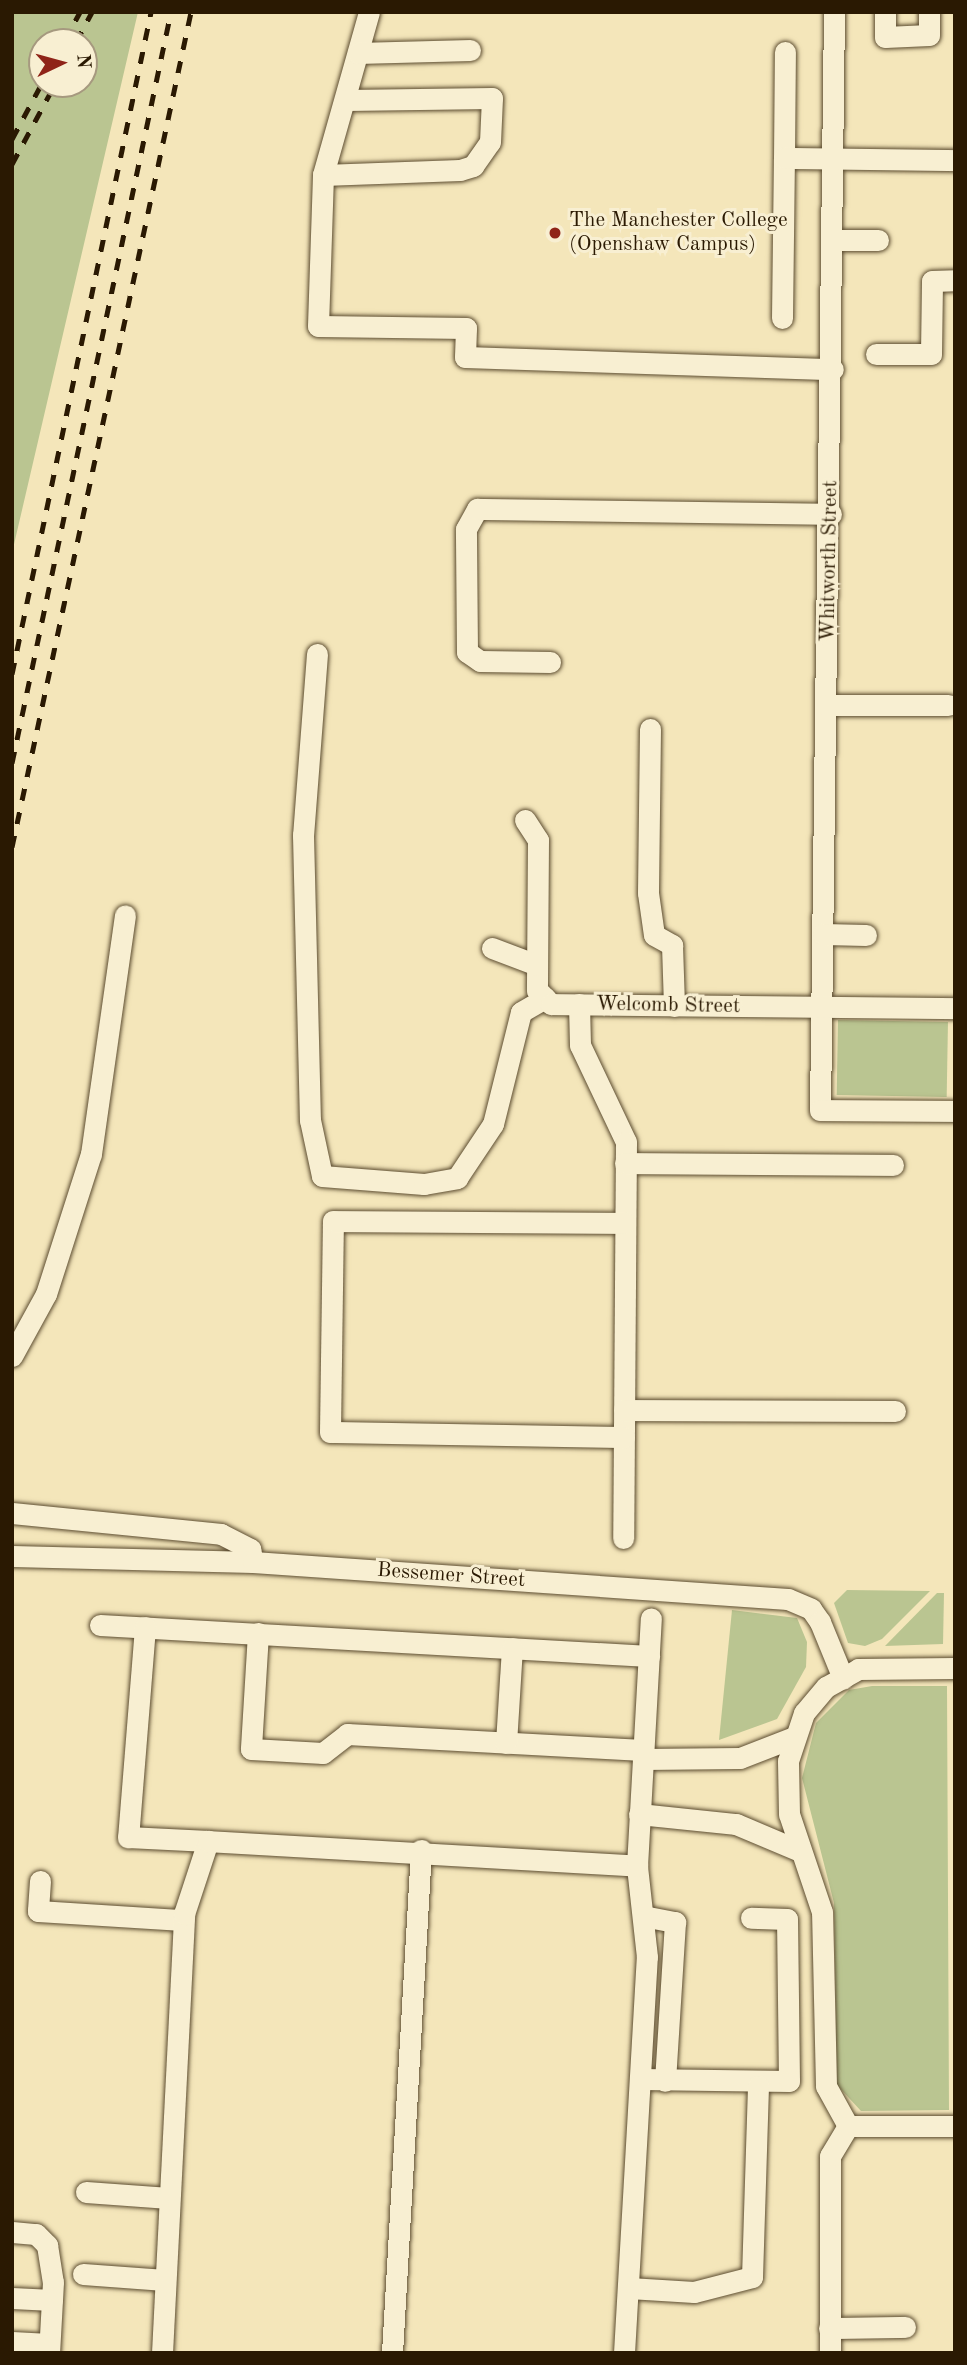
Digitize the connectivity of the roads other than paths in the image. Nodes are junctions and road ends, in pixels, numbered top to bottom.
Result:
1 (369, 12) edge
2 (834, 12) edge
3 (886, 12) edge
4 (929, 12) edge
5 (470, 50) dead end
6 (785, 52) dead end
7 (358, 53) junction
8 (346, 100) junction
9 (784, 158) junction
10 (833, 158) junction
11 (955, 160) edge
12 (323, 175) junction
13 (833, 240) junction
14 (878, 240) dead end
15 (955, 281) edge
16 (782, 318) dead end
17 (876, 354) dead end
18 (832, 369) junction
19 (831, 514) junction
20 (317, 654) dead end
21 (550, 662) dead end
22 (827, 705) junction
23 (948, 705) dead end
24 (650, 729) dead end
25 (525, 820) dead end
26 (125, 915) dead end
27 (822, 934) junction
28 (866, 935) dead end
29 (492, 948) dead end
30 (537, 965) junction
31 (545, 998) junction
32 (579, 1004) junction
33 (674, 1006) junction
34 (822, 1007) junction
35 (955, 1008) edge
36 (955, 1111) edge
37 (625, 1163) junction
38 (893, 1165) dead end
39 (625, 1223) junction
40 (12, 1356) edge
41 (624, 1410) junction
42 (895, 1411) dead end
43 (624, 1437) junction
44 (12, 1513) edge
45 (623, 1538) dead end
46 (12, 1556) edge
47 (253, 1562) junction
48 (651, 1618) dead end
49 (100, 1625) dead end
50 (145, 1628) junction
51 (258, 1633) junction
52 (512, 1648) junction
53 (649, 1656) junction
54 (955, 1668) edge
55 (843, 1678) junction
56 (794, 1737) junction
57 (506, 1743) junction
58 (643, 1755) junction
59 (639, 1814) junction
60 (208, 1841) junction
61 (421, 1850) junction
62 (800, 1851) junction
63 (637, 1866) junction
64 (40, 1881) dead end
65 (643, 1916) junction
66 (751, 1918) dead end
67 (183, 1920) junction
68 (640, 2080) junction
69 (664, 2081) junction
70 (758, 2086) junction
71 (848, 2126) junction
72 (955, 2126) edge
73 (86, 2192) dead end
74 (169, 2198) junction
75 (12, 2232) edge
76 (83, 2274) dead end
77 (165, 2280) junction
78 (629, 2288) junction
79 (12, 2298) edge
80 (52, 2300) junction
81 (905, 2327) dead end
82 (829, 2328) junction
83 (12, 2342) edge
84 (49, 2348) edge
85 (162, 2353) edge
86 (392, 2353) edge
87 (624, 2353) edge
88 (830, 2353) edge

1 - 7 street
2 - 10 street, Whitworth Street
3 - 4 street
5 - 7 street
6 - 9 street
7 - 8 street
8 - 12 street
8 - 12 street
9 - 10 street
9 - 16 street
10 - 11 street
10 - 13 street, Whitworth Street
12 - 18 street
13 - 14 street
13 - 18 street, Whitworth Street
15 - 17 street
18 - 19 street, Whitworth Street
19 - 21 street
19 - 22 street, Whitworth Street
20 - 31 street
22 - 23 street
22 - 27 street, Whitworth Street
24 - 33 street
25 - 30 street
26 - 40 street
27 - 28 street
27 - 34 street, Whitworth Street
29 - 30 street
30 - 31 street
31 - 32 street, Welcomb Street
32 - 33 street, Welcomb Street
32 - 37 street
33 - 34 street, Welcomb Street
34 - 35 street, Welcomb Street
34 - 36 street, Whitworth Street
37 - 38 street
37 - 39 street
39 - 41 street
39 - 43 street
41 - 42 street
41 - 43 street
43 - 45 street
44 - 47 street
46 - 47 street, Bessemer Street
47 - 55 street, Bessemer Street
48 - 53 street
49 - 50 street
50 - 51 street
50 - 60 street
51 - 52 street
51 - 57 street
52 - 53 street
52 - 57 street
53 - 58 street
54 - 55 street
55 - 56 street
56 - 58 street
56 - 62 street
57 - 58 street
58 - 59 street
59 - 62 street
59 - 63 street
60 - 61 street
60 - 67 street
61 - 63 street
61 - 86 street
62 - 71 street
63 - 65 street
64 - 67 street
65 - 68 street
65 - 69 street
66 - 70 street
67 - 74 street
68 - 69 street
68 - 78 street
69 - 70 street
70 - 78 street
71 - 72 street
71 - 82 street
73 - 74 street
74 - 77 street
75 - 80 street
76 - 77 street
77 - 85 street
78 - 87 street
79 - 80 street
80 - 84 street
81 - 82 street
82 - 88 street
83 - 84 street

